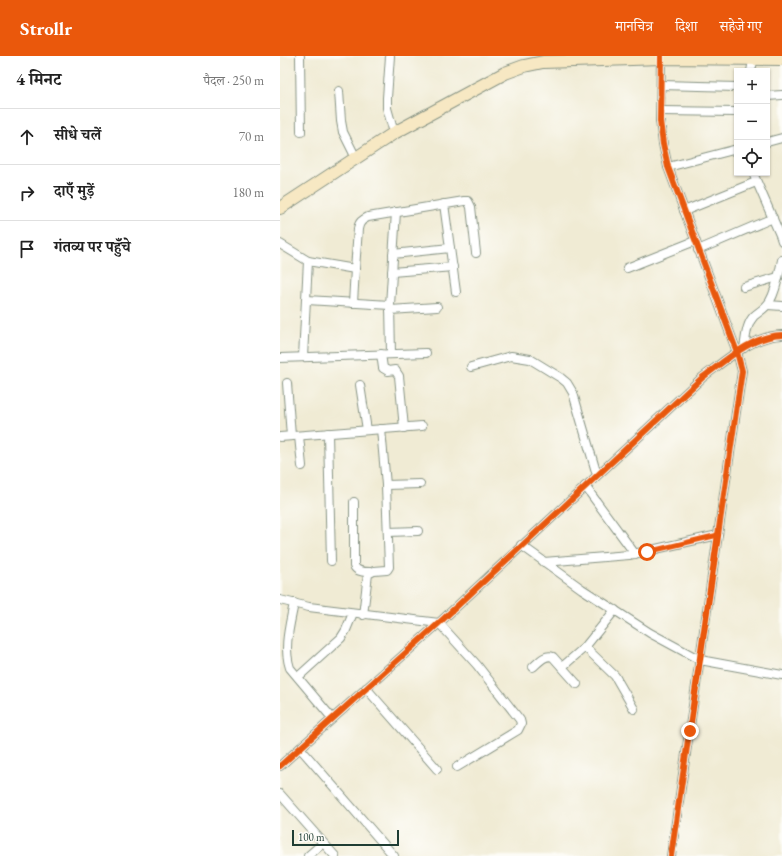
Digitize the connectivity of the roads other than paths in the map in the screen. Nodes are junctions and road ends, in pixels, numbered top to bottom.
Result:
1 (300, 56) edge
2 (390, 56) edge
3 (667, 57) edge
4 (754, 57) edge
5 (782, 59) edge
6 (752, 68) edge
7 (661, 85) junction
8 (734, 87) edge
9 (339, 91) dead end
10 (782, 95) edge
11 (770, 96) edge
12 (661, 111) junction
13 (734, 112) edge
14 (301, 132) dead end
15 (394, 134) junction
16 (782, 138) edge
17 (770, 141) edge
18 (734, 150) edge
19 (356, 158) junction
20 (668, 167) junction
21 (754, 176) edge
22 (756, 182) junction
23 (444, 204) junction
24 (280, 207) edge
25 (684, 210) junction
26 (396, 212) junction
27 (773, 218) junction
28 (781, 237) edge
29 (695, 241) junction
30 (280, 244) edge
31 (450, 248) junction
32 (698, 250) junction
33 (476, 253) dead end
34 (393, 254) junction
35 (782, 260) edge
36 (308, 261) junction
37 (453, 267) junction
38 (627, 268) dead end
39 (355, 269) junction
40 (392, 272) junction
41 (778, 277) junction
42 (744, 287) dead end
43 (456, 292) dead end
44 (307, 300) junction
45 (353, 303) junction
46 (768, 305) junction
47 (782, 306) edge
48 (390, 308) junction
49 (437, 308) dead end
50 (782, 335) edge
51 (740, 350) junction
52 (426, 353) dead end
53 (381, 354) junction
54 (391, 354) junction
55 (303, 357) junction
56 (280, 358) edge
57 (471, 367) dead end
58 (287, 383) dead end
59 (360, 385) dead end
60 (422, 426) dead end
61 (404, 428) junction
62 (381, 429) junction
63 (368, 430) junction
64 (328, 433) junction
65 (295, 436) junction
66 (280, 437) edge
67 (302, 466) dead end
68 (597, 475) junction
69 (420, 484) dead end
70 (386, 485) junction
71 (585, 486) junction
72 (354, 502) dead end
73 (418, 531) dead end
74 (388, 532) junction
75 (718, 535) junction
76 (521, 545) junction
77 (635, 554) junction
78 (331, 561) dead end
79 (544, 562) junction
80 (370, 572) junction
81 (280, 600) edge
82 (294, 603) junction
83 (615, 610) junction
84 (353, 613) junction
85 (363, 615) junction
86 (439, 623) junction
87 (585, 647) junction
88 (700, 660) junction
89 (533, 667) dead end
90 (562, 668) junction
91 (782, 675) edge
92 (298, 677) junction
93 (577, 684) dead end
94 (366, 688) junction
95 (634, 710) dead end
96 (332, 718) junction
97 (300, 748) junction
98 (280, 766) edge
99 (457, 767) dead end
100 (437, 769) dead end
101 (280, 794) edge
102 (323, 843) junction
103 (308, 856) edge
104 (335, 856) edge
105 (394, 856) edge
106 (671, 856) edge

1 - 14 street
2 - 15 street
3 - 4 street
3 - 7 street
3 - 15 street
4 - 5 street
4 - 6 street
7 - 8 street
7 - 12 street
9 - 19 street
10 - 11 street
12 - 13 street
12 - 20 street
15 - 19 street
16 - 17 street
18 - 20 street
19 - 24 street
20 - 25 street
21 - 22 street
22 - 25 street
22 - 27 street
23 - 26 street
23 - 31 street
23 - 33 street
25 - 29 street
26 - 34 street
26 - 39 street
27 - 28 street
27 - 32 street
29 - 32 street
29 - 38 street
30 - 36 street
31 - 34 street
31 - 37 street
32 - 51 street
34 - 40 street
35 - 41 street
36 - 39 street
36 - 44 street
37 - 40 street
37 - 43 street
39 - 45 street
40 - 48 street
41 - 42 street
41 - 46 street
44 - 45 street
44 - 55 street
45 - 48 street
46 - 47 street
46 - 51 street
48 - 49 street
48 - 54 street
50 - 51 street
51 - 68 street
51 - 75 street
52 - 54 street
53 - 54 street
53 - 55 street
53 - 61 street
55 - 56 street
57 - 68 street
58 - 65 street
59 - 63 street
60 - 61 street
61 - 62 street
62 - 63 street
62 - 70 street
63 - 64 street
64 - 65 street
64 - 78 street
65 - 66 street
65 - 67 street
68 - 71 street
69 - 70 street
70 - 74 street
71 - 76 street
71 - 77 street
72 - 80 street
73 - 74 street
74 - 80 street
75 - 77 street
75 - 88 street
76 - 79 street
76 - 86 street
77 - 79 street
79 - 83 street
80 - 85 street
81 - 82 street
82 - 84 street
82 - 92 street
83 - 87 street
83 - 88 street
84 - 85 street
84 - 92 street
85 - 86 street
86 - 94 street
86 - 99 street
87 - 90 street
87 - 95 street
88 - 91 street
88 - 106 street
89 - 90 street
90 - 93 street
92 - 96 street
94 - 96 street
94 - 100 street
96 - 97 street
97 - 98 street
97 - 105 street
101 - 102 street
102 - 103 street
102 - 104 street

